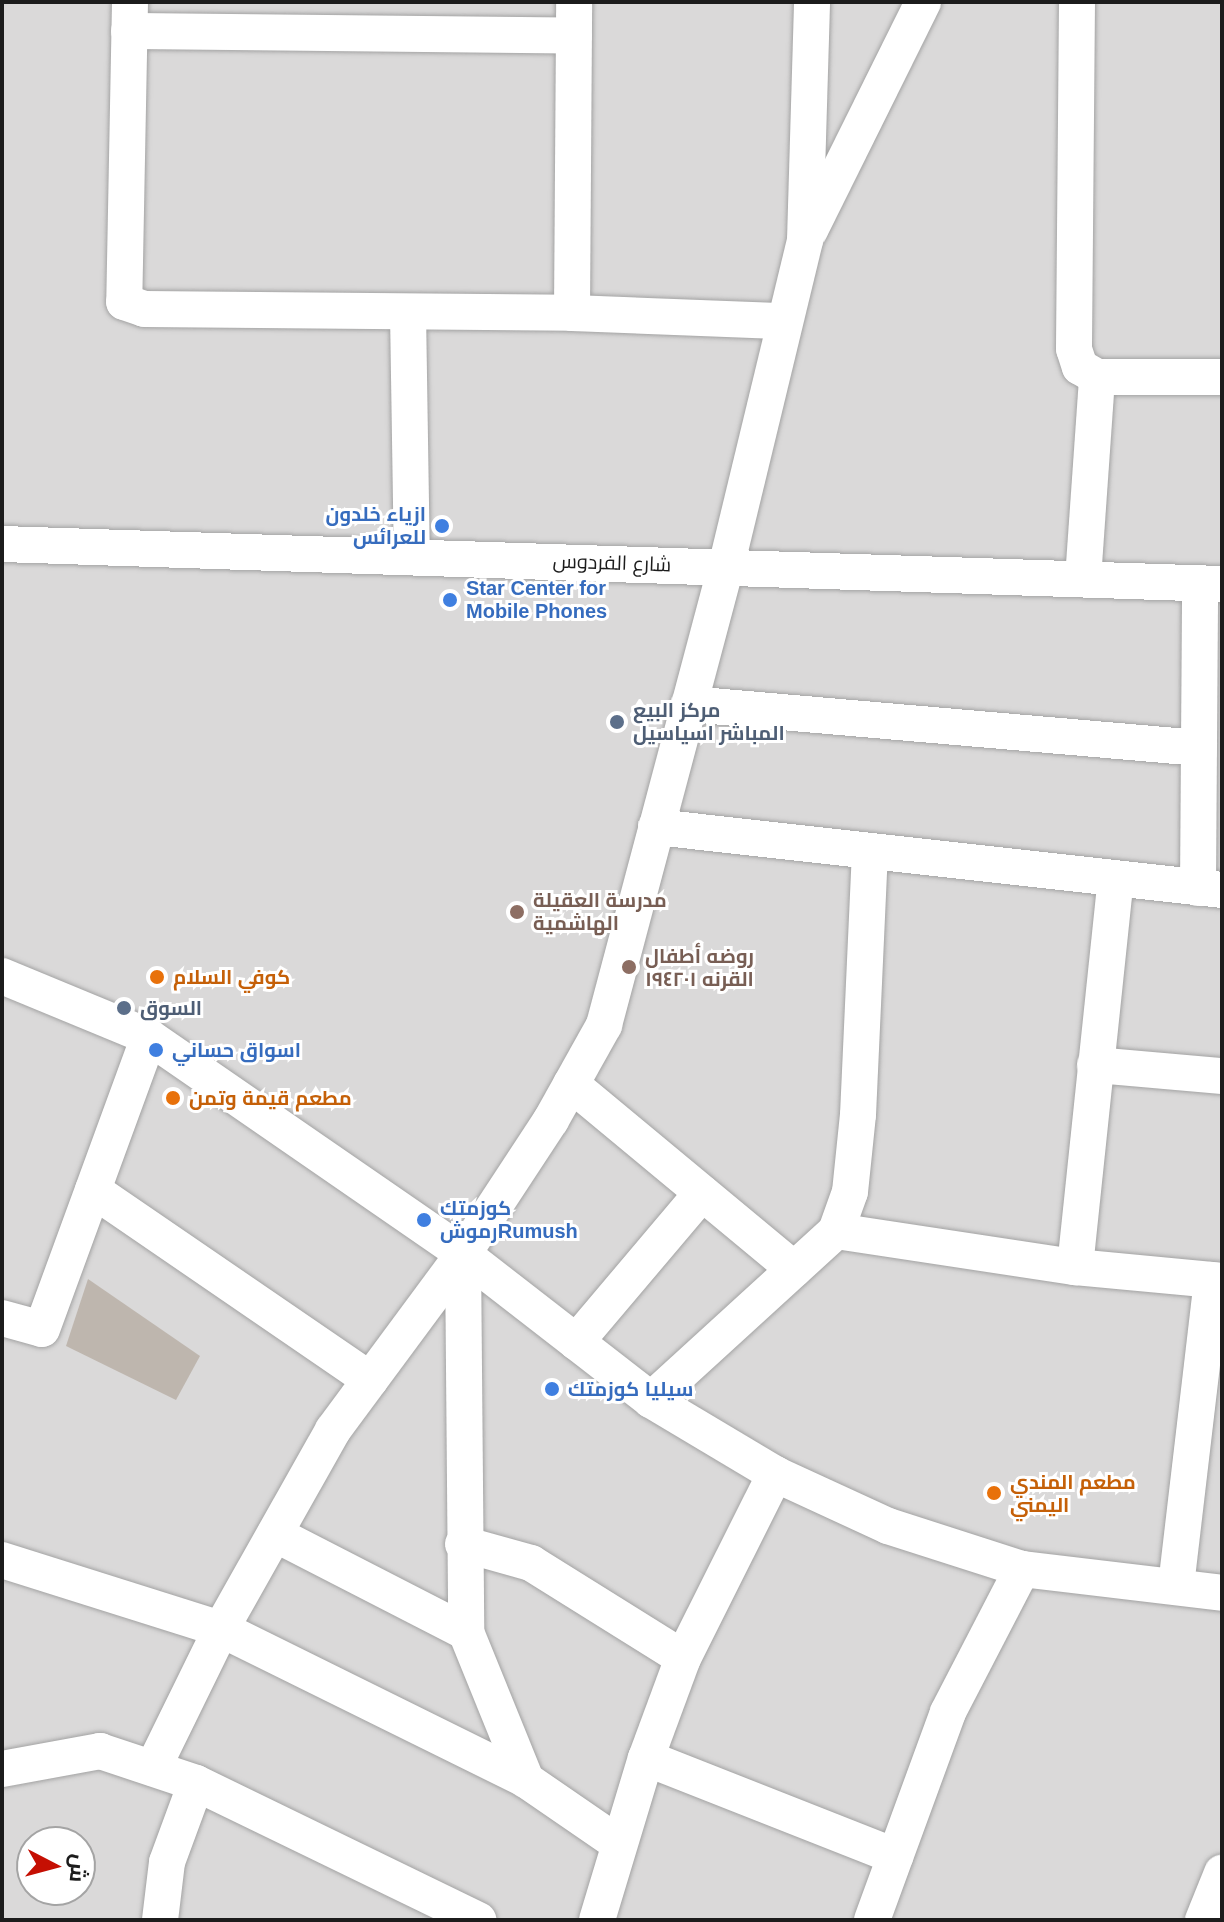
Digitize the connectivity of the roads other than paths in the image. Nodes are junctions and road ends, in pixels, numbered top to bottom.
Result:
1 (812, 2) edge
2 (923, 2) edge
3 (1077, 2) edge
4 (129, 16) edge
5 (574, 19) edge
6 (805, 240) junction
7 (408, 312) junction
8 (572, 313) junction
9 (785, 321) junction
10 (1097, 377) junction
11 (1222, 377) edge
12 (2, 544) edge
13 (412, 557) junction
14 (726, 567) junction
15 (1083, 579) junction
16 (1211, 583) edge
17 (689, 704) junction
18 (1199, 748) junction
19 (656, 827) junction
20 (870, 853) junction
21 (1116, 880) junction
22 (1210, 889) edge
23 (2, 976) edge
24 (149, 1037) junction
25 (1095, 1065) junction
26 (1222, 1076) edge
27 (571, 1084) junction
28 (93, 1190) junction
29 (702, 1193) junction
30 (836, 1231) junction
31 (463, 1254) junction
32 (1075, 1267) junction
33 (794, 1269) junction
34 (1217, 1280) edge
35 (2, 1318) edge
36 (576, 1342) junction
37 (370, 1380) junction
38 (651, 1400) junction
39 (1209, 1424) edge
40 (775, 1474) junction
41 (275, 1534) junction
42 (463, 1544) junction
43 (2, 1560) edge
44 (1022, 1569) junction
45 (1176, 1586) junction
46 (1222, 1593) edge
47 (221, 1629) junction
48 (466, 1632) junction
49 (683, 1658) junction
50 (646, 1758) junction
51 (153, 1768) junction
52 (2, 1769) edge
53 (526, 1780) junction
54 (196, 1783) junction
55 (619, 1844) junction
56 (895, 1856) junction
57 (1222, 1873) edge
58 (160, 1920) edge
59 (478, 1920) edge
60 (597, 1920) edge
61 (872, 1920) edge
62 (1203, 1920) edge

1 - 6 street
2 - 6 street
3 - 10 street
4 - 5 street
4 - 7 street
5 - 8 street
6 - 9 street
7 - 8 street
7 - 13 street
8 - 9 street
9 - 14 street
10 - 11 street
10 - 15 street
12 - 13 street, شارع الفردوس
13 - 14 street, شارع الفردوس
14 - 15 street, شارع الفردوس
14 - 17 street
15 - 16 street, شارع الفردوس
16 - 18 street
17 - 18 street
17 - 19 street
18 - 22 street
19 - 20 street
19 - 27 street
20 - 21 street
20 - 30 street
21 - 22 street
21 - 25 street
23 - 24 street
24 - 28 street
24 - 31 street
25 - 26 street
25 - 32 street
27 - 29 street
27 - 31 street
28 - 35 street
28 - 37 street
29 - 33 street
29 - 36 street
30 - 32 street
30 - 33 street
31 - 36 street
31 - 37 street
31 - 42 street
32 - 34 street
33 - 38 street
34 - 39 street
36 - 38 street
37 - 41 street
38 - 40 street
39 - 45 street
40 - 44 street
40 - 49 street
41 - 47 street
41 - 48 street
42 - 48 street
42 - 49 street
43 - 47 street
44 - 45 street
44 - 56 street
45 - 46 street
47 - 51 street
47 - 53 street
48 - 53 street
49 - 50 street
50 - 55 street
50 - 56 street
51 - 52 street
51 - 54 street
53 - 55 street
54 - 58 street
54 - 59 street
55 - 60 street
56 - 61 street
57 - 62 street

